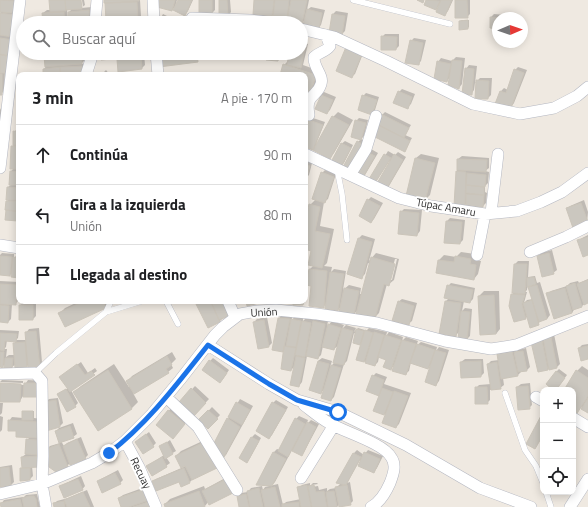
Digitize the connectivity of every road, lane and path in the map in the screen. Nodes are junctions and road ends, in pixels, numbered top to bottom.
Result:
1 (20, 0) edge
2 (97, 0) edge
3 (153, 0) edge
4 (353, 0) edge
5 (17, 16) edge
6 (96, 16) edge
7 (154, 16) edge
8 (450, 24) dead end
9 (16, 25) edge
10 (308, 31) edge
11 (326, 35) junction
12 (91, 60) edge
13 (157, 60) edge
14 (87, 72) edge
15 (158, 72) edge
16 (588, 87) edge
17 (4, 99) edge
18 (309, 115) dead end
19 (376, 116) dead end
20 (498, 154) dead end
21 (308, 155) edge
22 (0, 168) edge
23 (337, 169) junction
24 (588, 173) edge
25 (350, 175) junction
26 (488, 213) junction
27 (588, 226) edge
28 (347, 240) dead end
29 (0, 245) edge
30 (16, 248) edge
31 (530, 252) dead end
32 (477, 255) dead end
33 (110, 304) edge
34 (132, 304) edge
35 (168, 304) edge
36 (229, 304) edge
37 (106, 312) junction
38 (588, 316) edge
39 (235, 317) junction
40 (178, 324) dead end
41 (208, 345) junction
42 (35, 373) junction
43 (0, 374) edge
44 (505, 393) dead end
45 (166, 397) junction
46 (297, 400) junction
47 (576, 420) edge
48 (334, 426) junction
49 (588, 427) edge
50 (125, 441) junction
51 (540, 476) edge
52 (301, 478) dead end
53 (588, 479) edge
54 (42, 484) junction
55 (237, 490) dead end
56 (0, 494) edge
57 (547, 495) edge
58 (46, 507) edge
59 (156, 507) edge
60 (371, 507) edge
61 (531, 507) edge
62 (551, 507) edge
63 (570, 507) edge

1 - 5 street
2 - 6 street
3 - 7 street
4 - 8 lane
9 - 17 street
10 - 11 street
11 - 16 street
11 - 18 street
12 - 14 street
13 - 15 street
17 - 22 street
19 - 25 street
20 - 26 street
21 - 23 street, Túpac Amaru
23 - 25 street, Túpac Amaru
23 - 28 lane
24 - 26 street, Túpac Amaru
25 - 26 street, Túpac Amaru
26 - 32 street
27 - 31 street
29 - 30 street
33 - 37 lane
34 - 37 lane
35 - 40 lane
36 - 39 street
37 - 42 lane
38 - 39 street, Unión
39 - 41 street, Unión
41 - 45 street, Unión
41 - 46 street
42 - 43 street
42 - 54 street
44 - 51 lane
45 - 50 street, Unión
45 - 55 street
46 - 48 street
46 - 61 street
47 - 49 street
48 - 52 street
48 - 60 street
50 - 54 street, Unión
50 - 59 street, Recuay
53 - 63 street
54 - 56 street, Unión
54 - 58 street
57 - 62 lane

